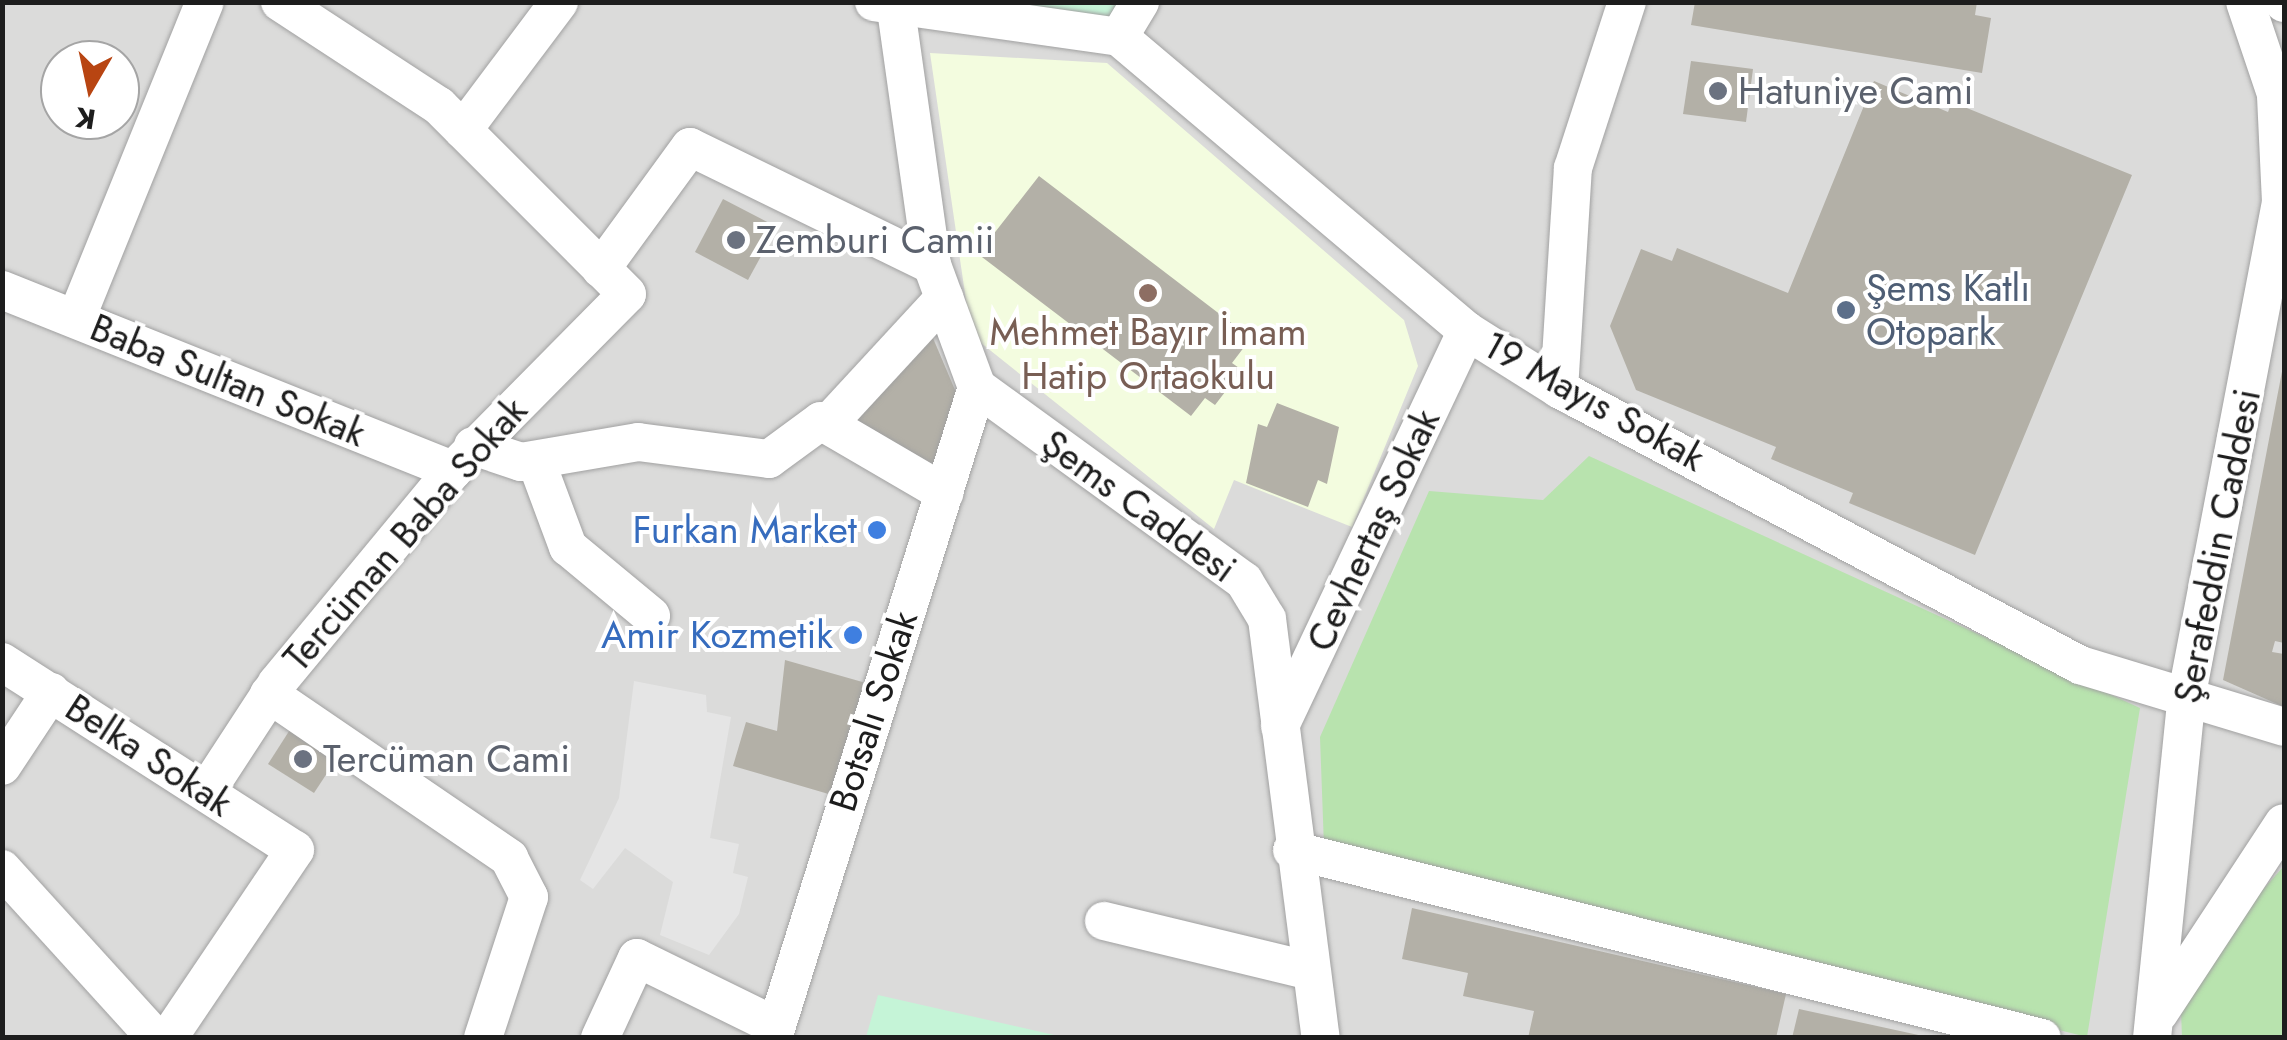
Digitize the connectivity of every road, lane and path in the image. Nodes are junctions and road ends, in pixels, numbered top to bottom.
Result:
1 (205, 2) edge
2 (280, 2) edge
3 (559, 2) edge
4 (1140, 2) edge
5 (1627, 2) edge
6 (2245, 2) edge
7 (888, 5) edge
8 (1119, 37) junction
9 (463, 130) junction
10 (2283, 203) edge
11 (614, 281) junction
12 (938, 282) junction
13 (2, 290) edge
14 (76, 319) junction
15 (1468, 331) junction
16 (977, 386) junction
17 (1559, 389) junction
18 (828, 424) junction
19 (463, 458) junction
20 (536, 461) junction
21 (944, 493) junction
22 (651, 616) dead end
23 (2, 662) edge
24 (50, 692) junction
25 (269, 694) junction
26 (2186, 694) junction
27 (2284, 726) edge
28 (1279, 729) junction
29 (2, 766) edge
30 (206, 792) junction
31 (2284, 823) edge
32 (1292, 850) junction
33 (2, 869) edge
34 (1104, 922) dead end
35 (1310, 971) junction
36 (2153, 1029) edge
37 (775, 1032) edge
38 (156, 1038) edge
39 (168, 1038) edge
40 (483, 1038) edge
41 (600, 1038) edge
42 (1321, 1038) edge
43 (2042, 1038) edge

1 - 14 street
2 - 9 street
3 - 9 street
4 - 8 street
5 - 17 street
6 - 10 street, Şerafeddin Caddesi
7 - 8 street
7 - 12 street
8 - 15 street, 19 Mayıs Sokak
9 - 11 street
10 - 26 street, Şerafeddin Caddesi
11 - 12 street, Tercüman Baba Sokak
11 - 19 street, Tercüman Baba Sokak
12 - 16 street
12 - 18 street
13 - 14 street, Baba Sultan Sokak
14 - 19 street, Baba Sultan Sokak
15 - 17 street, 19 Mayıs Sokak
15 - 28 street, Cevhertaş Sokak
16 - 21 street, Botsalı Sokak
16 - 28 street, Şems Caddesi
17 - 26 street, 19 Mayıs Sokak
18 - 20 street
18 - 21 street
19 - 20 street, Baba Sultan Sokak
19 - 25 street, Tercüman Baba Sokak
20 - 22 street
21 - 37 street, Botsalı Sokak
23 - 24 street, Belka Sokak
24 - 29 street
24 - 30 street, Belka Sokak
25 - 30 street, Tercüman Baba Sokak
25 - 40 street
26 - 27 street, 19 Mayıs Sokak
26 - 36 street, Şerafeddin Caddesi
28 - 32 street, Şems Caddesi
30 - 39 street, Belka Sokak
31 - 36 street
32 - 35 street, Şems Caddesi
32 - 43 street
33 - 38 street
34 - 35 street
35 - 42 street, Şems Caddesi
37 - 41 street

